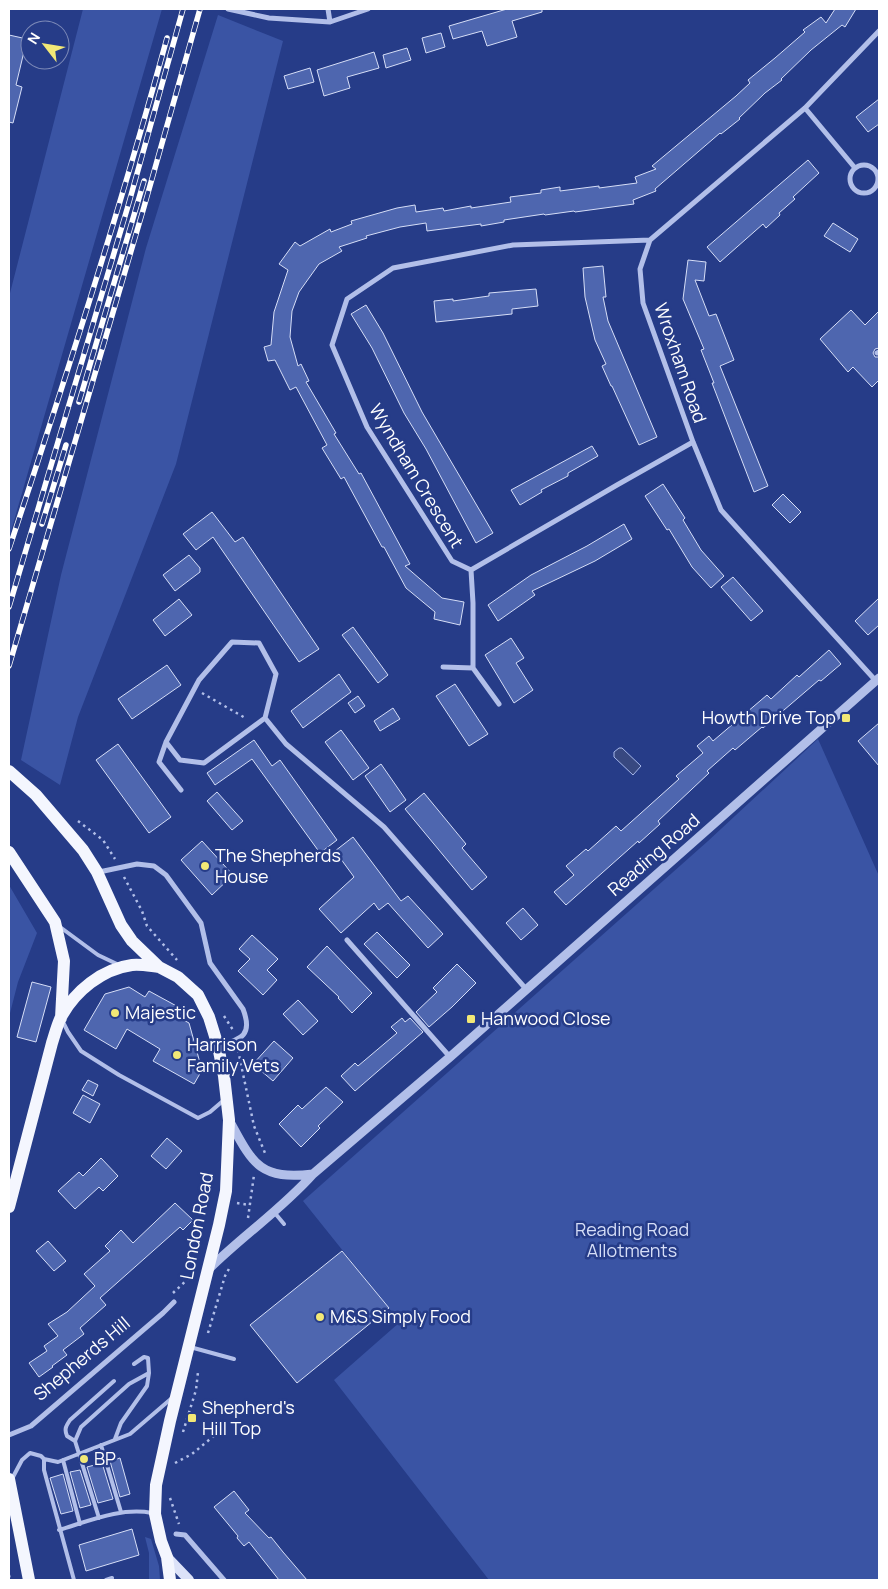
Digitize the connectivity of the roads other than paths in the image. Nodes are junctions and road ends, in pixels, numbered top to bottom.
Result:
1 (228, 9) edge
2 (328, 9) edge
3 (368, 9) edge
4 (330, 22) junction
5 (879, 31) edge
6 (804, 108) junction
7 (854, 168) junction
8 (650, 240) junction
9 (693, 442) junction
10 (471, 570) junction
11 (443, 667) dead end
12 (473, 668) junction
13 (878, 679) edge
14 (500, 704) dead end
15 (265, 718) junction
16 (166, 742) junction
17 (9, 771) edge
18 (181, 790) dead end
19 (9, 852) edge
20 (97, 872) junction
21 (52, 916) junction
22 (348, 940) dead end
23 (124, 967) junction
24 (159, 967) junction
25 (526, 990) junction
26 (61, 1018) junction
27 (218, 1046) junction
28 (450, 1057) junction
29 (228, 1096) junction
30 (229, 1120) junction
31 (313, 1174) junction
32 (9, 1207) edge
33 (274, 1212) junction
34 (284, 1224) dead end
35 (202, 1271) junction
36 (174, 1302) dead end
37 (188, 1347) junction
38 (234, 1360) dead end
39 (134, 1364) dead end
40 (148, 1373) junction
41 (114, 1381) dead end
42 (177, 1393) junction
43 (9, 1435) edge
44 (115, 1439) junction
45 (75, 1441) junction
46 (101, 1445) junction
47 (80, 1454) junction
48 (44, 1459) junction
49 (63, 1460) junction
50 (10, 1482) edge
51 (121, 1512) junction
52 (155, 1514) junction
53 (99, 1518) junction
54 (80, 1524) junction
55 (60, 1530) junction
56 (176, 1534) dead end
57 (167, 1557) junction
58 (112, 1578) dead end
59 (29, 1580) edge
60 (74, 1580) edge
61 (106, 1580) edge
62 (170, 1580) edge
63 (189, 1580) edge
64 (224, 1580) edge

1 - 4 street
2 - 4 street
3 - 4 street
5 - 6 street
6 - 7 street
6 - 8 street
7 - 7 street
8 - 9 street, Wroxham Road
8 - 10 street, Wyndham Crescent
9 - 10 street
9 - 13 street, Wroxham Road
10 - 12 street
11 - 12 street
12 - 14 street
13 - 25 street, Reading Road
15 - 16 street
15 - 16 street
15 - 25 street
16 - 18 street
17 - 20 main road, London Road
19 - 21 main road
20 - 24 main road, London Road
20 - 27 street
21 - 23 lane
21 - 26 main road
22 - 28 street
23 - 24 main road
23 - 26 main road
24 - 27 main road, London Road
25 - 28 street, Reading Road
26 - 29 lane
26 - 32 main road
27 - 29 main road, London Road
28 - 31 street, Reading Road
29 - 30 main road, London Road
30 - 31 street
30 - 35 main road, London Road
31 - 33 street, Reading Road
33 - 34 lane
33 - 35 street, Reading Road
35 - 37 main road, London Road
36 - 43 street, Shepherds Hill
37 - 38 lane
37 - 42 main road, London Road
39 - 40 lane
40 - 44 lane
40 - 45 lane
41 - 45 lane
42 - 44 lane
42 - 52 main road, London Road
44 - 46 lane
45 - 47 lane
46 - 47 lane
46 - 51 lane
47 - 49 lane
47 - 53 lane
48 - 49 lane
48 - 50 lane
48 - 55 lane
49 - 54 lane
50 - 59 main road
51 - 52 lane
51 - 53 lane
52 - 57 main road, London Road
53 - 54 lane
54 - 55 lane
55 - 60 lane
56 - 64 street
57 - 62 main road, London Road
57 - 63 main road
58 - 61 lane

